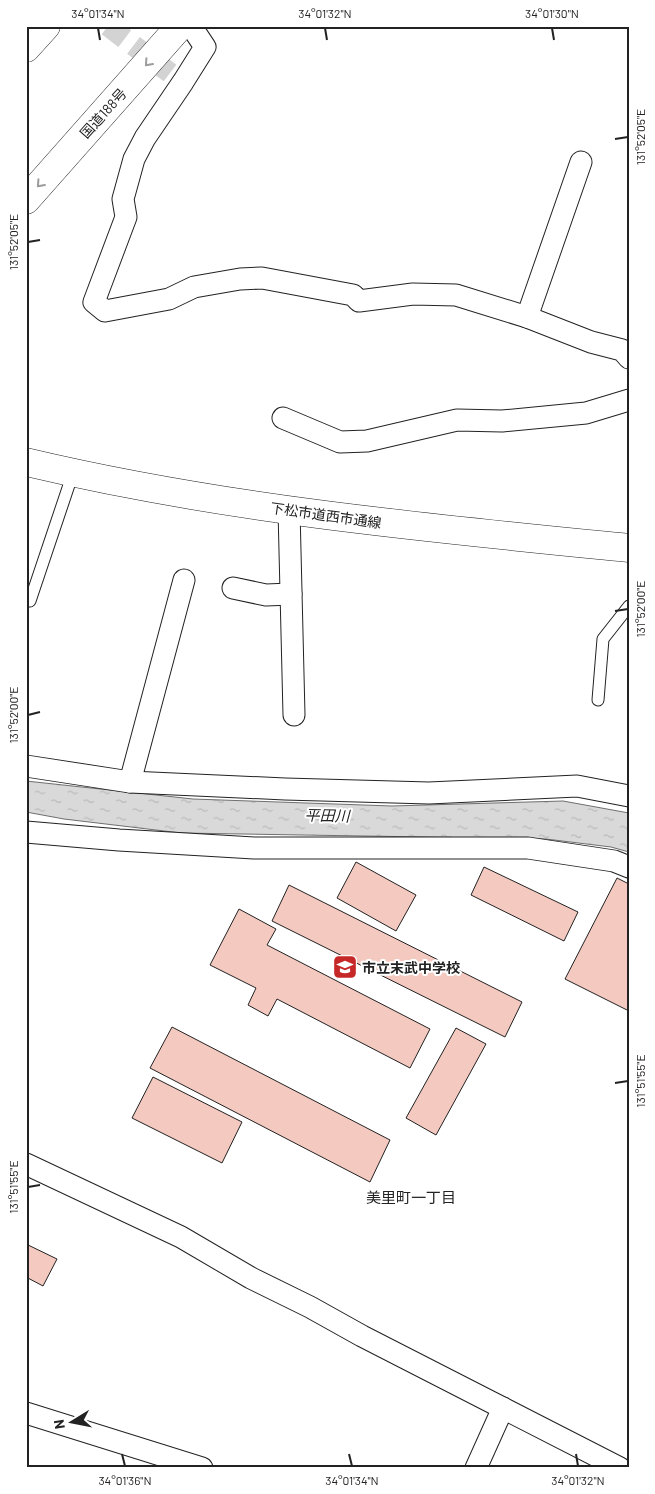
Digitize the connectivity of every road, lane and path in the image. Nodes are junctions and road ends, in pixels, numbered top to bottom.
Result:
1 (46, 26) edge
2 (180, 26) edge
3 (191, 26) edge
4 (26, 48) edge
5 (581, 162) dead end
6 (26, 200) edge
7 (527, 317) junction
8 (629, 358) edge
9 (629, 400) edge
10 (283, 418) dead end
11 (26, 462) edge
12 (73, 473) junction
13 (289, 510) junction
14 (629, 548) edge
15 (184, 580) dead end
16 (233, 588) dead end
17 (291, 594) junction
18 (30, 601) dead end
19 (629, 606) edge
20 (598, 700) dead end
21 (294, 715) dead end
22 (26, 766) edge
23 (130, 782) junction
24 (629, 796) edge
25 (26, 832) edge
26 (629, 867) edge
27 (26, 1164) edge
28 (503, 1408) junction
29 (26, 1412) edge
30 (202, 1468) edge
31 (476, 1468) edge
32 (620, 1468) edge

1 - 4 main road
2 -> 6 main road, 国道188号
3 - 7 street
5 - 7 street
7 - 8 street
9 - 10 street
11 - 12 main road, 下松市道西市通線
12 - 13 main road, 下松市道西市通線
12 - 18 lane
13 - 14 main road, 下松市道西市通線
13 - 17 street
15 - 23 street
16 - 17 street
17 - 21 street
19 - 20 lane
22 - 23 street
23 - 24 street
25 - 26 street
27 - 28 street
28 - 31 street
28 - 32 street
29 - 30 street

